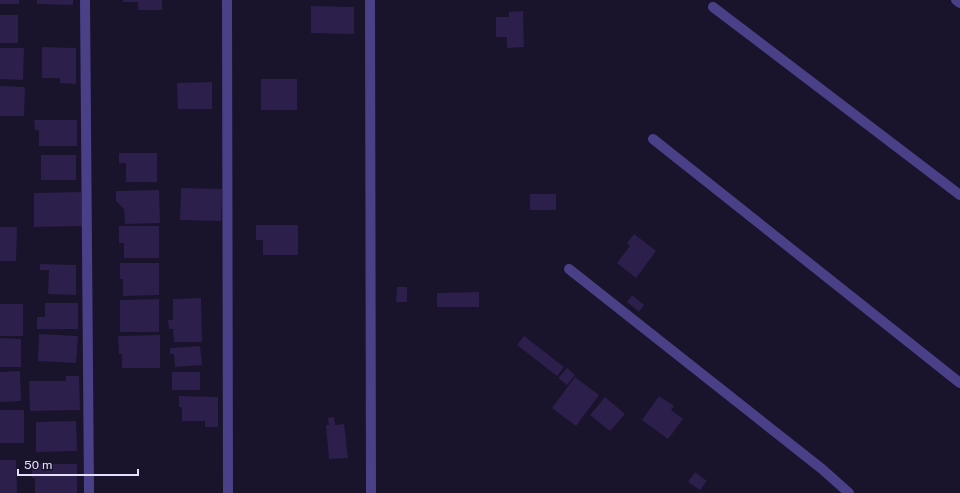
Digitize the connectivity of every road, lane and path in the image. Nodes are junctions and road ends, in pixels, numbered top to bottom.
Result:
1 (85, 0) edge
2 (227, 0) edge
3 (370, 0) edge
4 (956, 0) edge
5 (960, 3) edge
6 (713, 7) dead end
7 (653, 139) dead end
8 (960, 195) edge
9 (569, 269) dead end
10 (960, 383) edge
11 (89, 493) edge
12 (228, 493) edge
13 (371, 493) edge
14 (849, 493) edge

1 - 11 street
2 - 12 street
3 - 13 street
4 - 5 street
6 - 8 street
7 - 10 street
9 - 14 street

